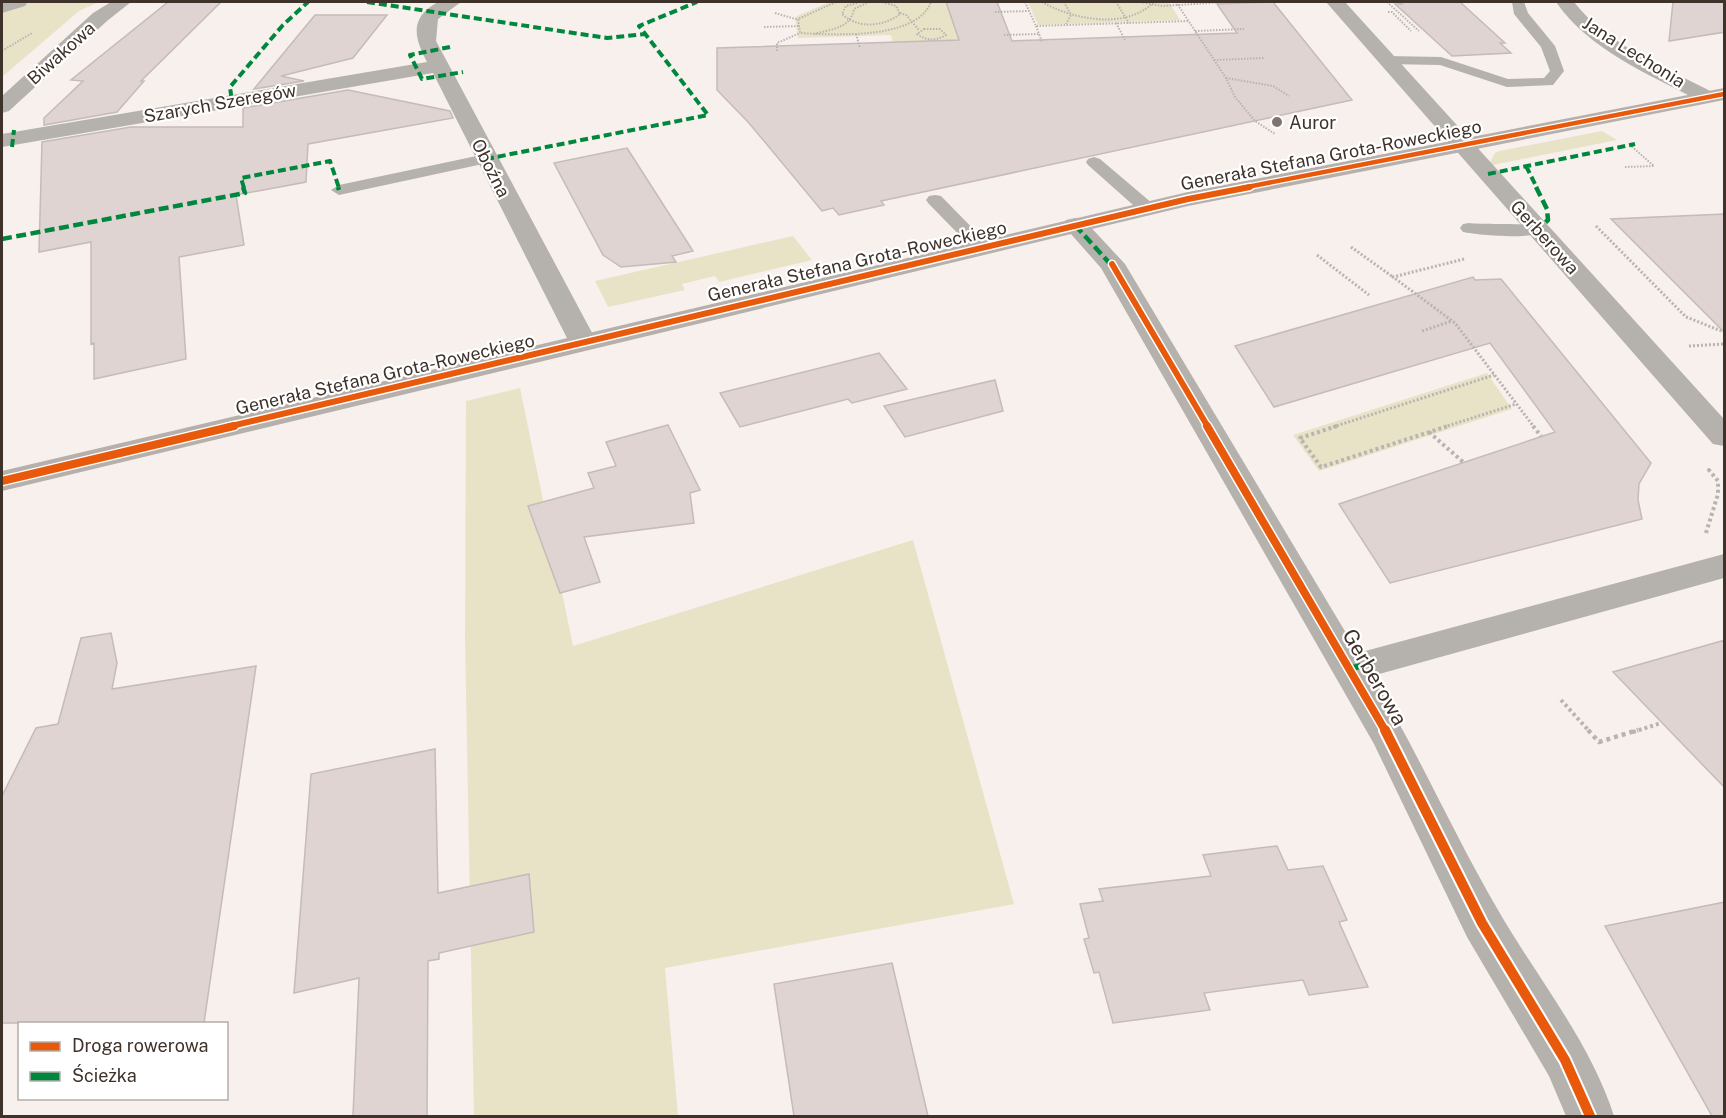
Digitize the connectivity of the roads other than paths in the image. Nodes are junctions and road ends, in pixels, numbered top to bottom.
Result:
1 (19, 2) edge
2 (122, 2) edge
3 (452, 2) edge
4 (1335, 2) edge
5 (1518, 2) edge
6 (1565, 2) edge
7 (2, 7) edge
8 (1386, 60) junction
9 (439, 66) junction
10 (1716, 95) edge
11 (2, 106) edge
12 (2, 141) edge
13 (1461, 144) junction
14 (486, 159) junction
15 (1094, 162) dead end
16 (339, 190) dead end
17 (935, 200) dead end
18 (1147, 208) junction
19 (1075, 225) junction
20 (1469, 228) dead end
21 (1538, 229) junction
22 (981, 247) junction
23 (583, 342) junction
24 (1725, 437) edge
25 (2, 481) edge
26 (1725, 566) edge
27 (1348, 669) junction
28 (1590, 1116) edge

1 - 7 street
2 - 11 street, Biwakowa
3 - 9 street, Oboźna
4 - 8 street, Gerberowa
5 - 8 lane
6 - 10 street, Jana Lechonia
8 - 13 street, Gerberowa
9 - 12 street, Szarych Szeregów
9 - 14 street, Oboźna
10 - 13 street, Generała Stefana Grota-Roweckiego
13 - 18 street, Generała Stefana Grota-Roweckiego
13 - 21 street, Gerberowa
14 - 16 lane
14 - 23 street, Oboźna
15 - 18 lane
17 - 22 lane
18 - 19 street, Generała Stefana Grota-Roweckiego
19 - 22 street, Generała Stefana Grota-Roweckiego
19 - 27 street, Gerberowa
20 - 21 lane
21 - 24 street, Gerberowa
22 - 23 street, Generała Stefana Grota-Roweckiego
23 - 25 street, Generała Stefana Grota-Roweckiego
26 - 27 street
27 - 28 street, Gerberowa

